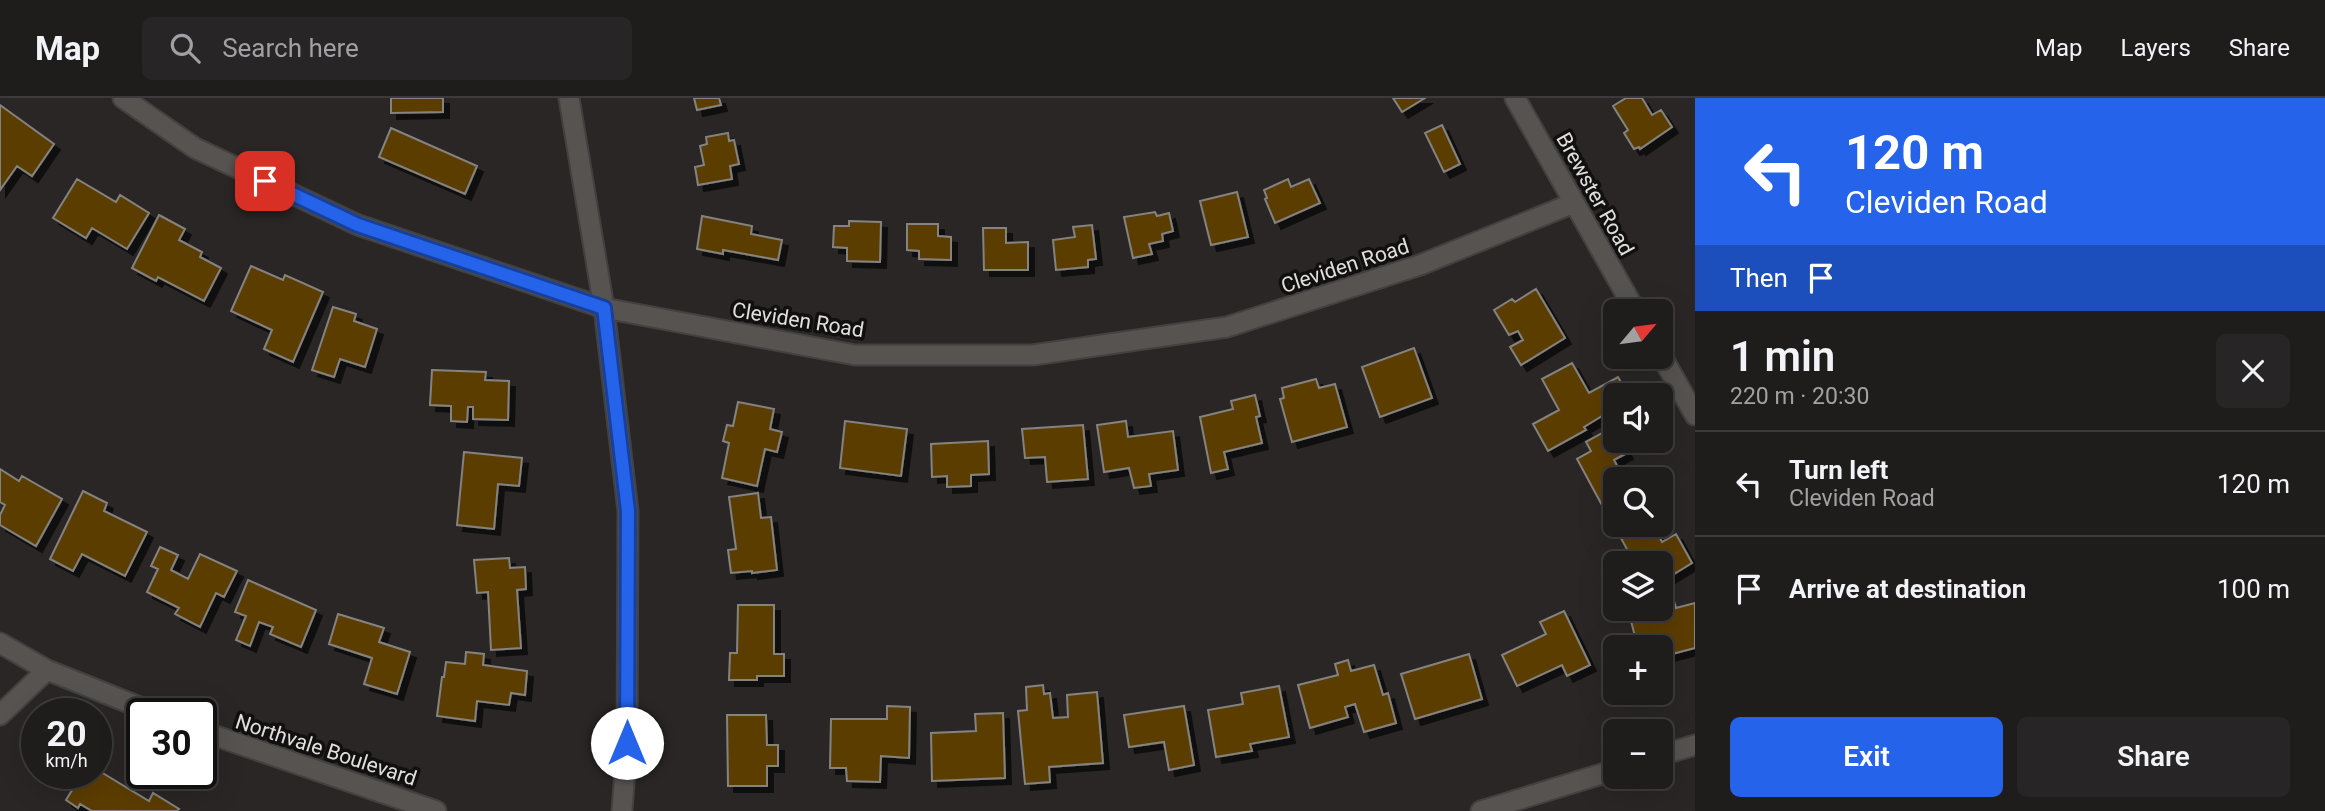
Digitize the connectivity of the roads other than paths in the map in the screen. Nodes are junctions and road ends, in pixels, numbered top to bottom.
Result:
1 (123, 98) edge
2 (569, 98) edge
3 (1515, 98) edge
4 (1574, 203) junction
5 (1629, 299) edge
6 (604, 308) junction
7 (1669, 369) edge
8 (1695, 415) edge
9 (0, 643) edge
10 (47, 670) junction
11 (126, 701) edge
12 (0, 715) edge
13 (217, 737) edge
14 (1695, 745) edge
15 (1673, 751) edge
16 (1603, 773) edge
17 (436, 811) edge
18 (622, 811) edge
19 (1481, 811) edge

1 - 6 street, Cleviden Road
2 - 6 street
3 - 4 street, Brewster Road
4 - 5 street, Brewster Road
4 - 6 street, Cleviden Road
6 - 18 street
7 - 8 street
9 - 10 street
10 - 11 street
10 - 12 street
13 - 17 street, Northvale Boulevard
14 - 15 street
16 - 19 street

